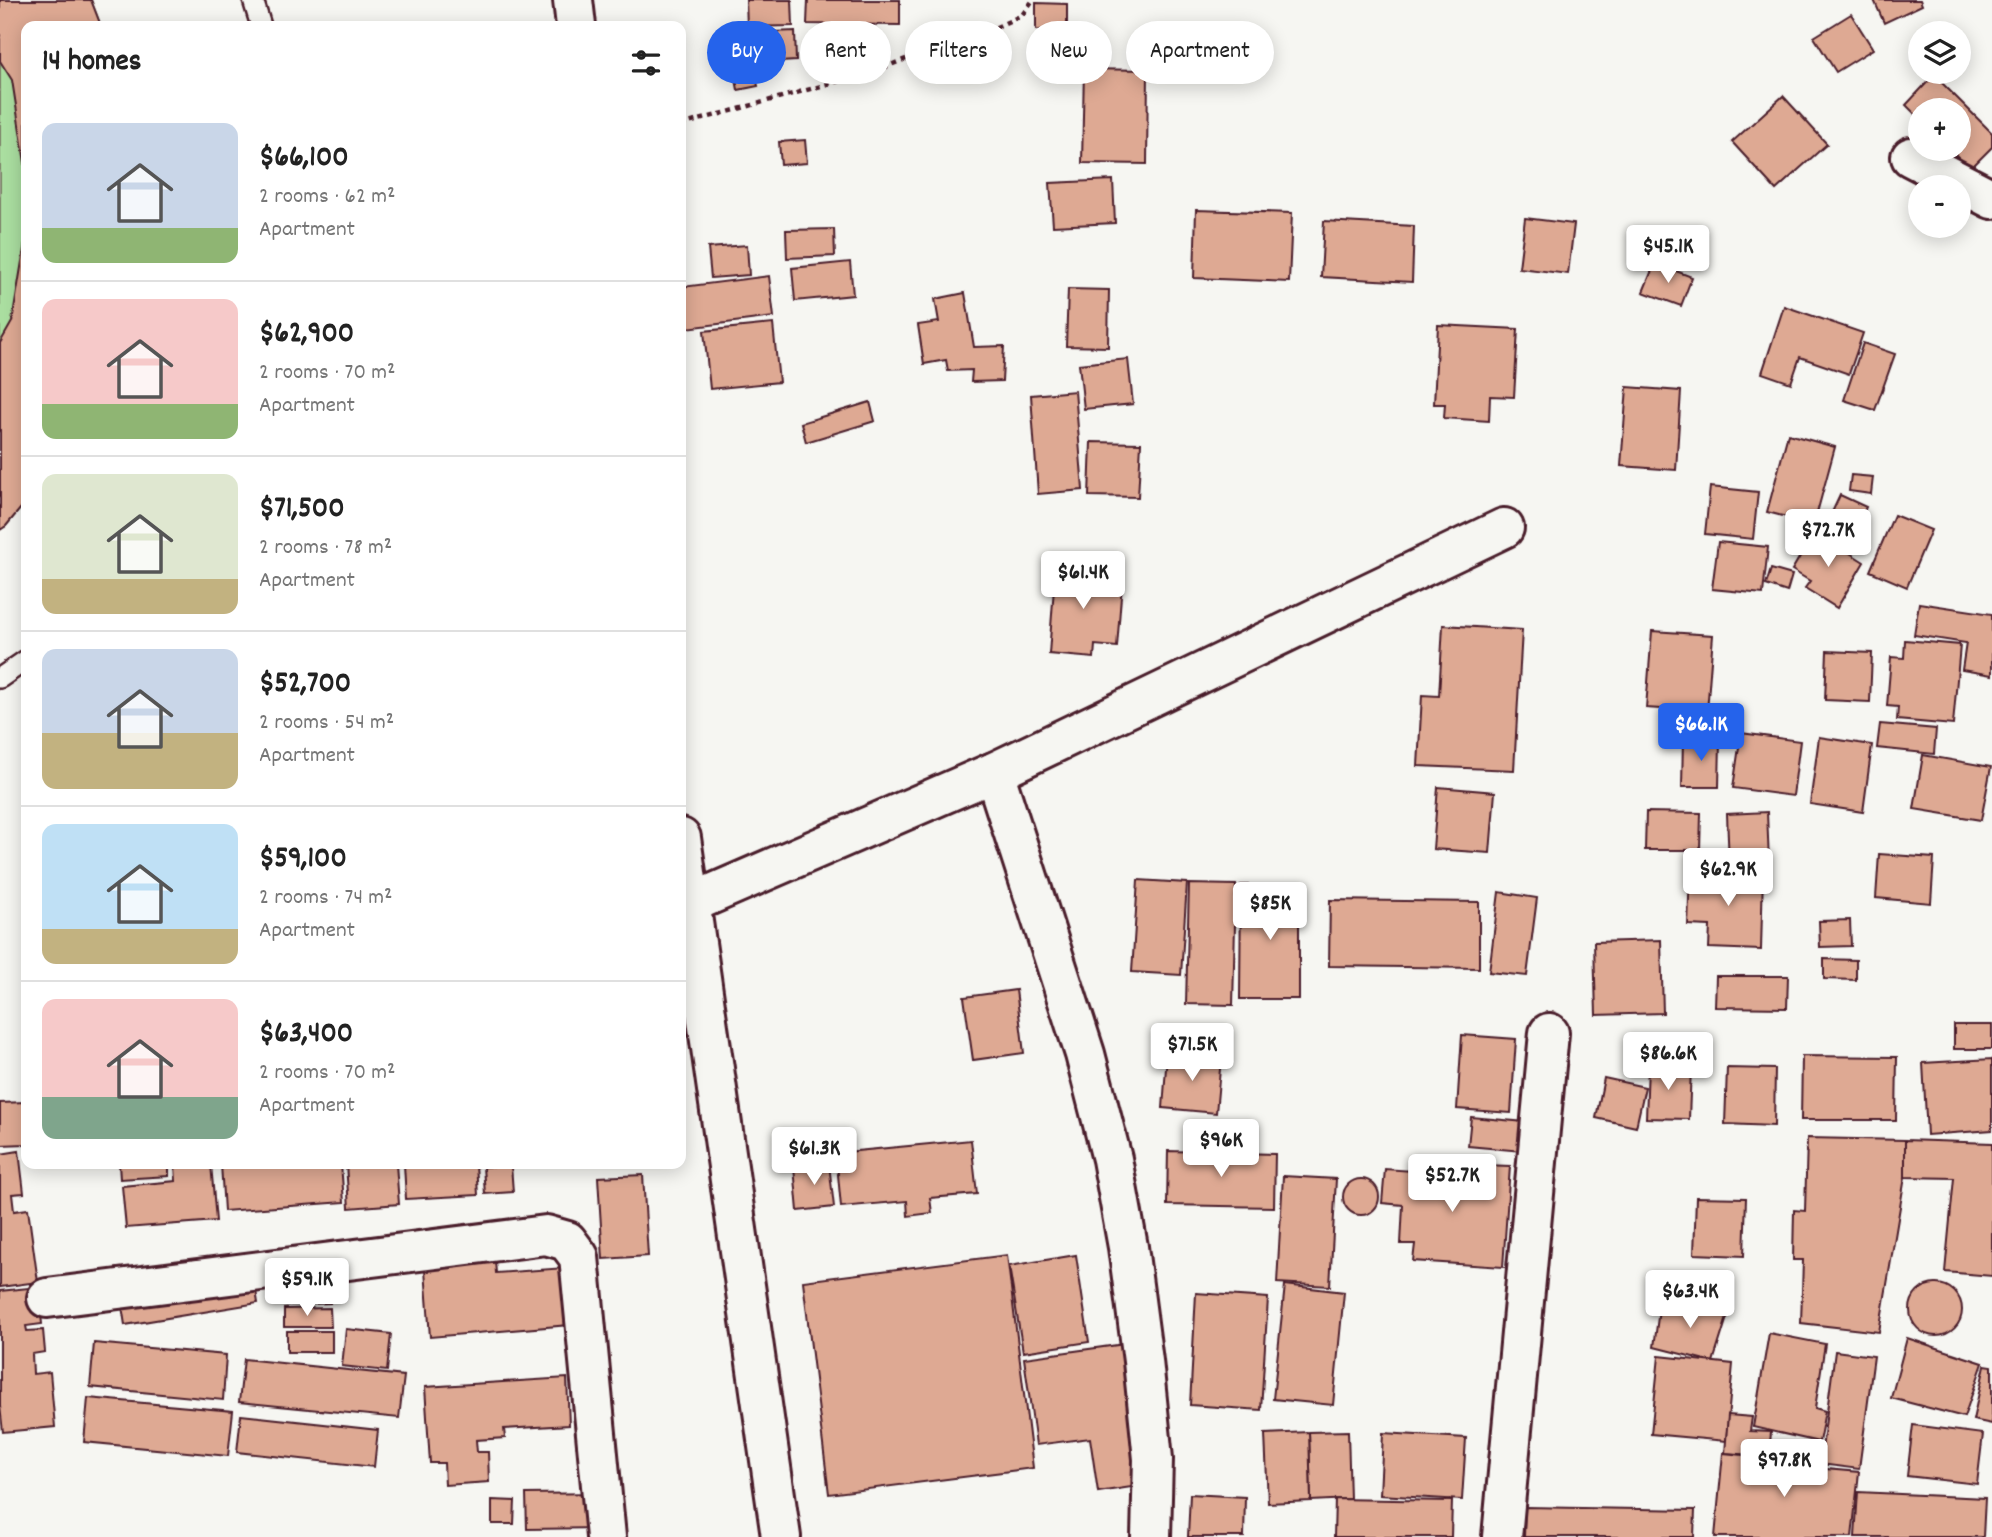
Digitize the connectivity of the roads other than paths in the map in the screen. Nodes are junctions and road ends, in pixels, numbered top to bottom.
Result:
1 (253, 0) edge
2 (573, 0) edge
3 (259, 21) edge
4 (575, 21) edge
5 (1920, 161) edge
6 (1992, 199) edge
7 (1504, 528) dead end
8 (21, 663) edge
9 (0, 678) edge
10 (995, 772) junction
11 (686, 879) edge
12 (689, 904) junction
13 (1549, 1032) dead end
14 (47, 1298) dead end
15 (606, 1537) edge
16 (780, 1537) edge
17 (1151, 1537) edge
18 (1502, 1537) edge

1 - 3 lane
2 - 4 street
5 - 6 street
7 - 10 street
8 - 9 lane
10 - 12 street
10 - 17 street
11 - 12 street
12 - 16 street
13 - 18 street
14 - 15 street

